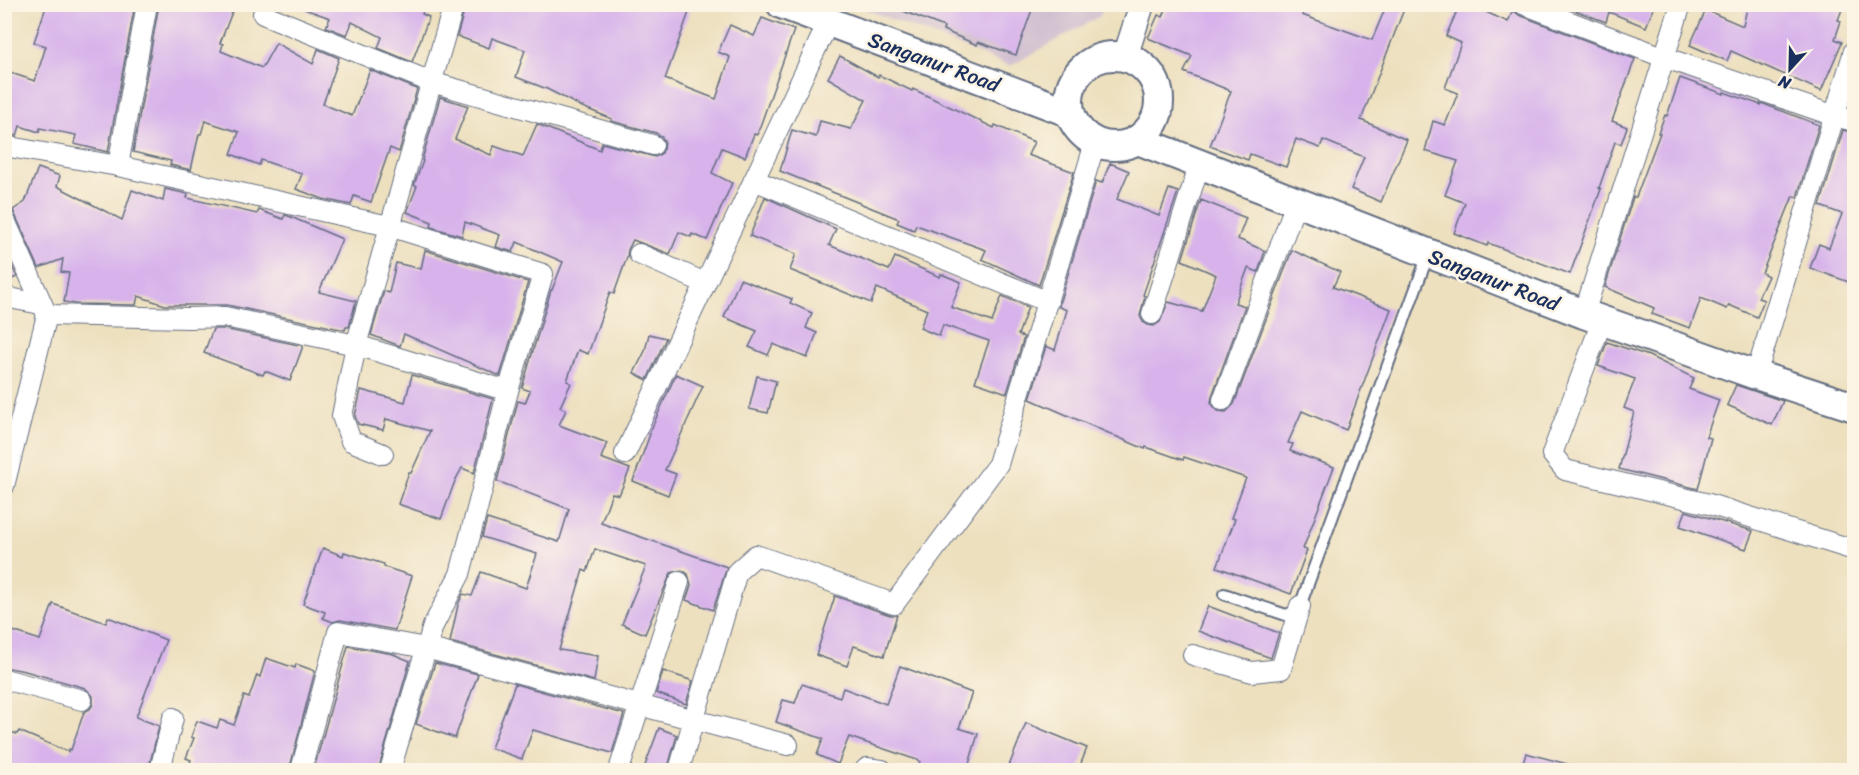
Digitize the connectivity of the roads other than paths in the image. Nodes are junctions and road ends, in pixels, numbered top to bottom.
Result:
1 (147, 4) edge
2 (454, 4) edge
3 (782, 4) edge
4 (1142, 4) edge
5 (1523, 4) edge
6 (1681, 4) edge
7 (263, 14) dead end
8 (828, 23) junction
9 (1854, 51) edge
10 (1125, 57) junction
11 (1663, 57) junction
12 (1083, 67) junction
13 (431, 82) junction
14 (1019, 93) junction
15 (1159, 102) junction
16 (1068, 112) junction
17 (1835, 116) junction
18 (1854, 121) edge
19 (1138, 140) junction
20 (1095, 143) junction
21 (653, 145) dead end
22 (4, 146) edge
23 (1192, 163) junction
24 (118, 166) junction
25 (754, 180) junction
26 (1296, 203) junction
27 (4, 218) edge
28 (389, 226) junction
29 (639, 254) dead end
30 (1428, 254) junction
31 (705, 283) junction
32 (4, 297) edge
33 (1048, 302) junction
34 (44, 309) junction
35 (1152, 314) dead end
36 (1593, 318) junction
37 (356, 345) junction
38 (1756, 375) junction
39 (508, 391) junction
40 (1222, 400) dead end
41 (1854, 407) edge
42 (383, 454) dead end
43 (625, 454) dead end
44 (4, 486) edge
45 (1854, 550) edge
46 (679, 582) dead end
47 (1224, 594) dead end
48 (1300, 606) junction
49 (426, 648) junction
50 (1193, 655) dead end
51 (4, 679) edge
52 (82, 700) dead end
53 (640, 704) junction
54 (173, 718) dead end
55 (694, 721) junction
56 (788, 745) dead end
57 (160, 771) edge
58 (301, 771) edge
59 (390, 771) edge
60 (619, 771) edge
61 (679, 771) edge
62 (865, 771) edge
63 (882, 771) edge

1 - 24 street
2 - 13 street
3 - 8 main road, Sanganur Road
4 - 10 street
5 - 11 street
6 - 11 street
7 - 13 street
8 - 14 main road, Sanganur Road
8 - 25 street
9 - 17 street
10 - 12 main road
10 - 15 main road
11 - 17 street
11 - 36 street
12 - 14 main road
12 - 16 main road
13 - 21 street
13 - 28 street
14 - 16 main road, Sanganur Road
15 - 19 main road
15 - 23 main road
16 - 20 main road
17 - 18 street
17 - 38 street
19 - 20 main road
19 - 23 main road, Sanganur Road
20 - 33 street
22 - 24 street
23 - 26 main road, Sanganur Road
23 - 35 street
24 - 28 street
25 - 31 street
25 - 33 street
26 - 30 main road, Sanganur Road
26 - 40 street
27 - 34 street
28 - 37 street
28 - 39 street
29 - 31 street
30 - 36 main road, Sanganur Road
30 - 48 lane
31 - 43 street
32 - 34 street
33 - 55 street
34 - 37 street
34 - 44 street
36 - 38 main road, Sanganur Road
36 - 45 street
37 - 39 street
37 - 42 street
38 - 41 main road, Sanganur Road
39 - 49 street
46 - 53 street
47 - 48 lane
48 - 50 street
49 - 53 street
49 - 58 street
49 - 59 street
51 - 52 street
53 - 55 street
53 - 60 street
54 - 57 street
55 - 56 street
55 - 61 street
62 - 63 street

